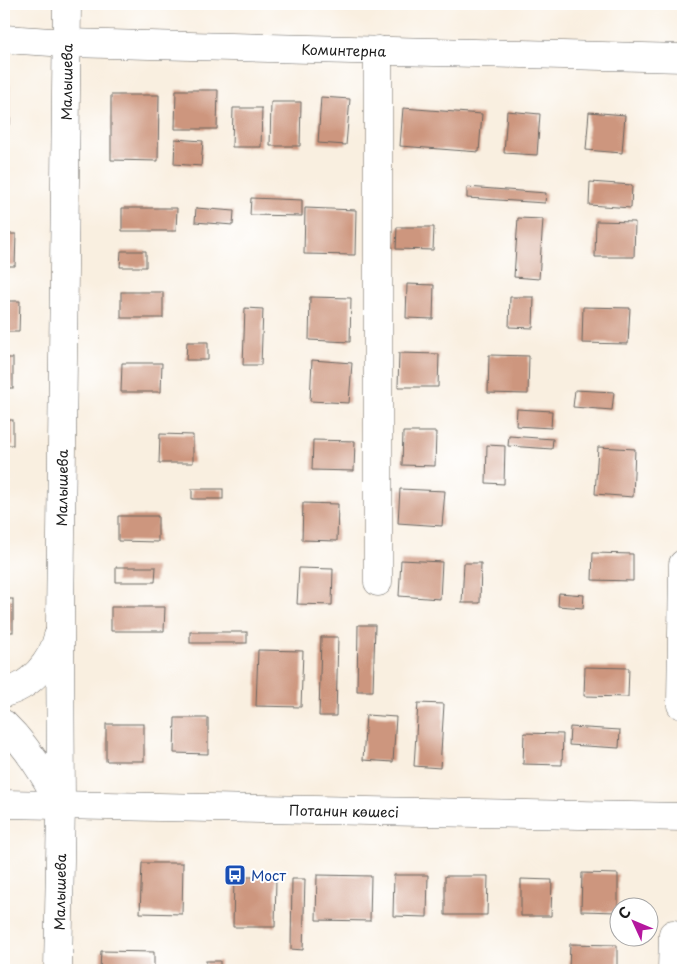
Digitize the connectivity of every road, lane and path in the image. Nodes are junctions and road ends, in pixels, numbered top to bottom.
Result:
1 (68, 4) edge
2 (4, 39) edge
3 (67, 43) junction
4 (378, 50) junction
5 (683, 58) edge
6 (683, 564) edge
7 (378, 582) dead end
8 (60, 624) junction
9 (4, 693) edge
10 (681, 705) dead end
11 (4, 724) edge
12 (4, 804) edge
13 (61, 805) junction
14 (683, 817) edge
15 (673, 934) dead end
16 (58, 970) edge
17 (672, 970) edge

1 - 3 street, Малышева
2 - 3 street, Коминтерна
3 - 4 street, Коминтерна
3 - 8 street, Малышева
4 - 5 street, Коминтерна
4 - 7 street
6 - 10 street
8 - 9 street
8 - 13 street, Малышева
11 - 13 street
12 - 13 street, Потанин көшесі
13 - 14 street, Потанин көшесі
13 - 16 street, Малышева
15 - 17 street

